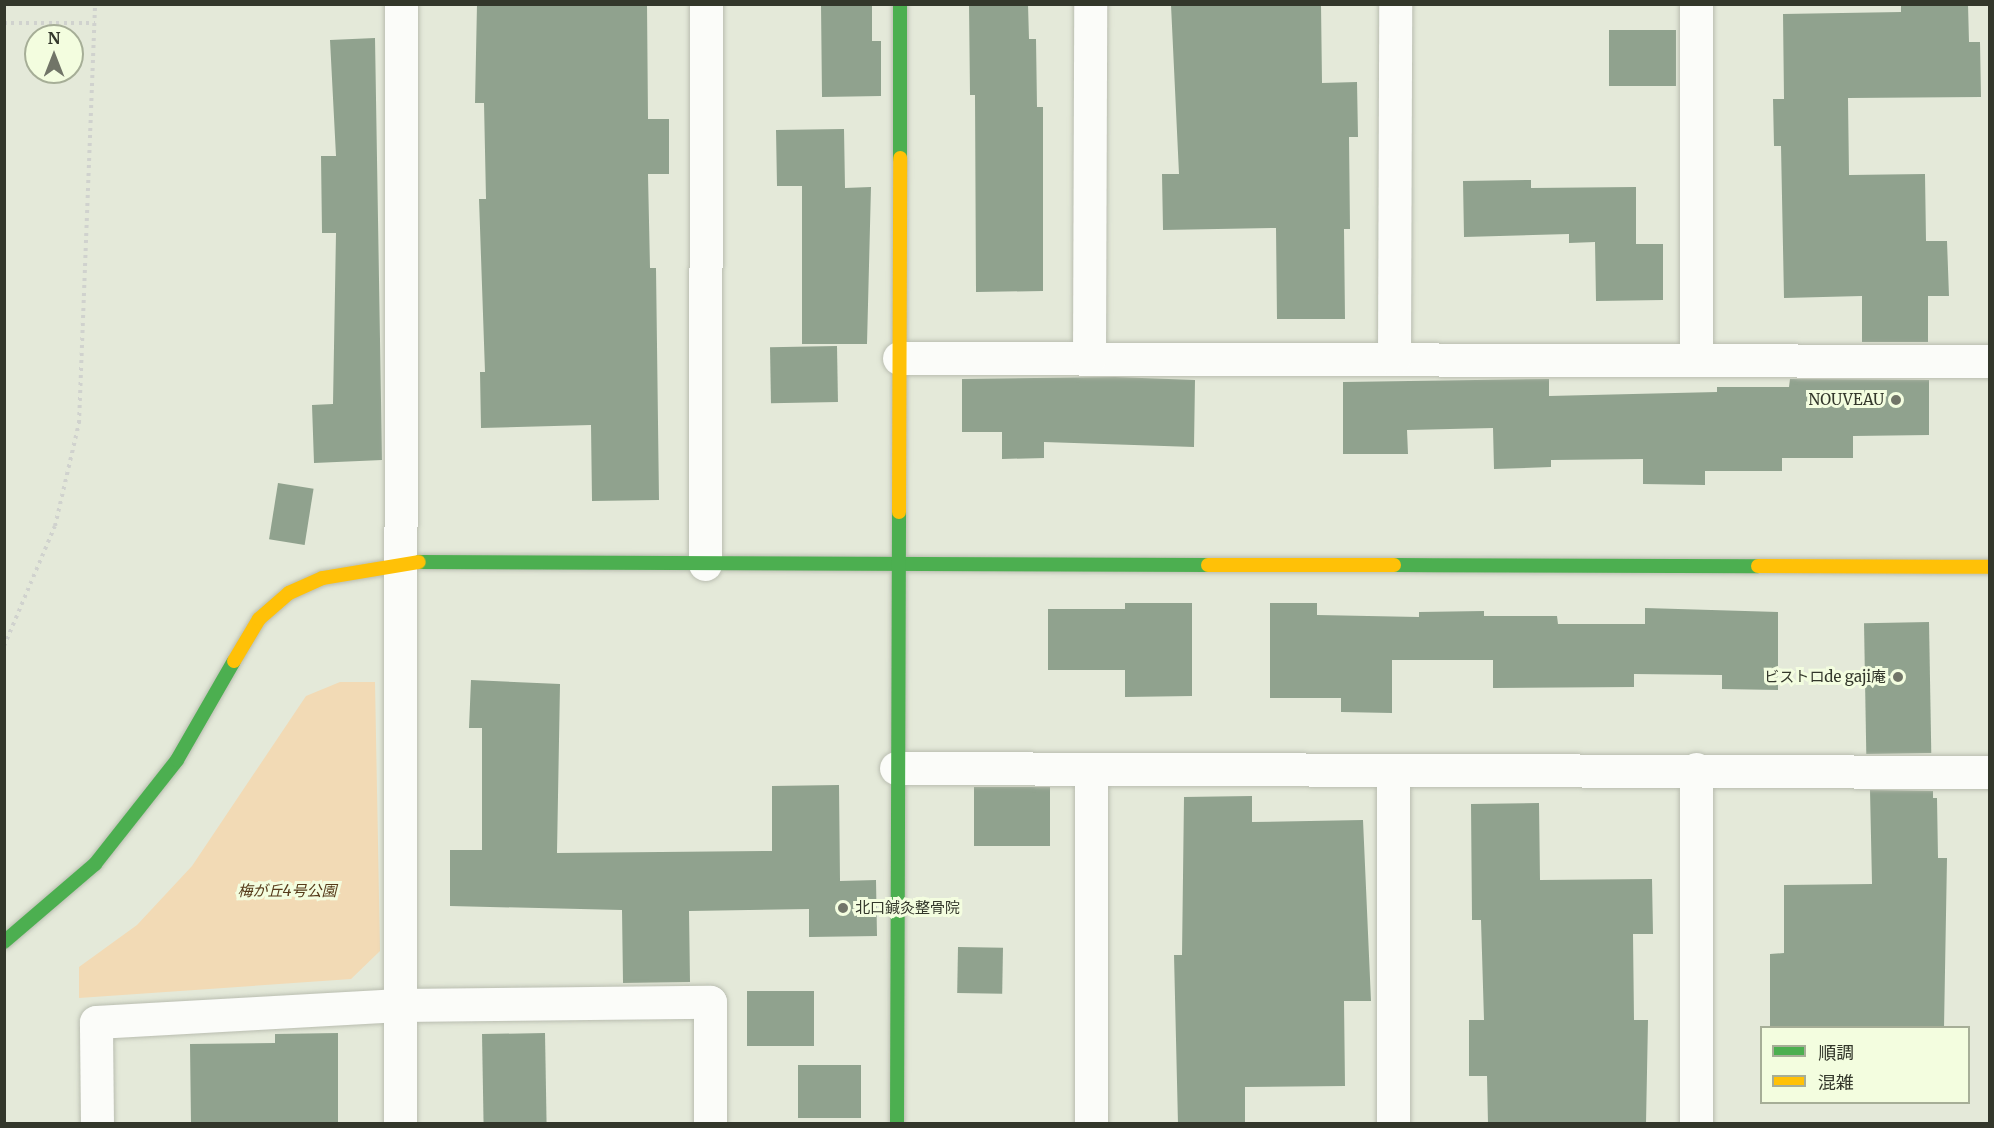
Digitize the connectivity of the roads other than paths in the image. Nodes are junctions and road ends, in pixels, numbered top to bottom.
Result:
1 (401, 4) edge
2 (706, 4) edge
3 (900, 4) edge
4 (1090, 4) edge
5 (1395, 4) edge
6 (1696, 4) edge
7 (899, 358) junction
8 (1394, 358) junction
9 (1089, 359) junction
10 (1696, 360) junction
11 (1989, 361) edge
12 (400, 562) junction
13 (705, 564) junction
14 (898, 564) junction
15 (1989, 567) edge
16 (896, 768) junction
17 (1091, 769) junction
18 (1696, 769) junction
19 (1393, 772) junction
20 (1989, 772) edge
21 (4, 942) edge
22 (400, 1005) junction
23 (97, 1124) edge
24 (400, 1124) edge
25 (710, 1124) edge
26 (897, 1124) edge
27 (1091, 1124) edge
28 (1394, 1124) edge
29 (1696, 1124) edge

1 - 12 street
2 - 13 street
3 - 7 street
4 - 9 street
5 - 8 street
6 - 10 street
7 - 9 street
7 - 14 street
8 - 9 street
8 - 10 street
10 - 11 street
12 - 13 street
12 - 21 street
12 - 22 street
13 - 14 street
14 - 15 street
14 - 16 street
16 - 17 street
16 - 26 street
17 - 19 street
17 - 27 street
18 - 19 street
18 - 20 street
18 - 29 street
19 - 28 street
22 - 23 street
22 - 24 street
22 - 25 street

